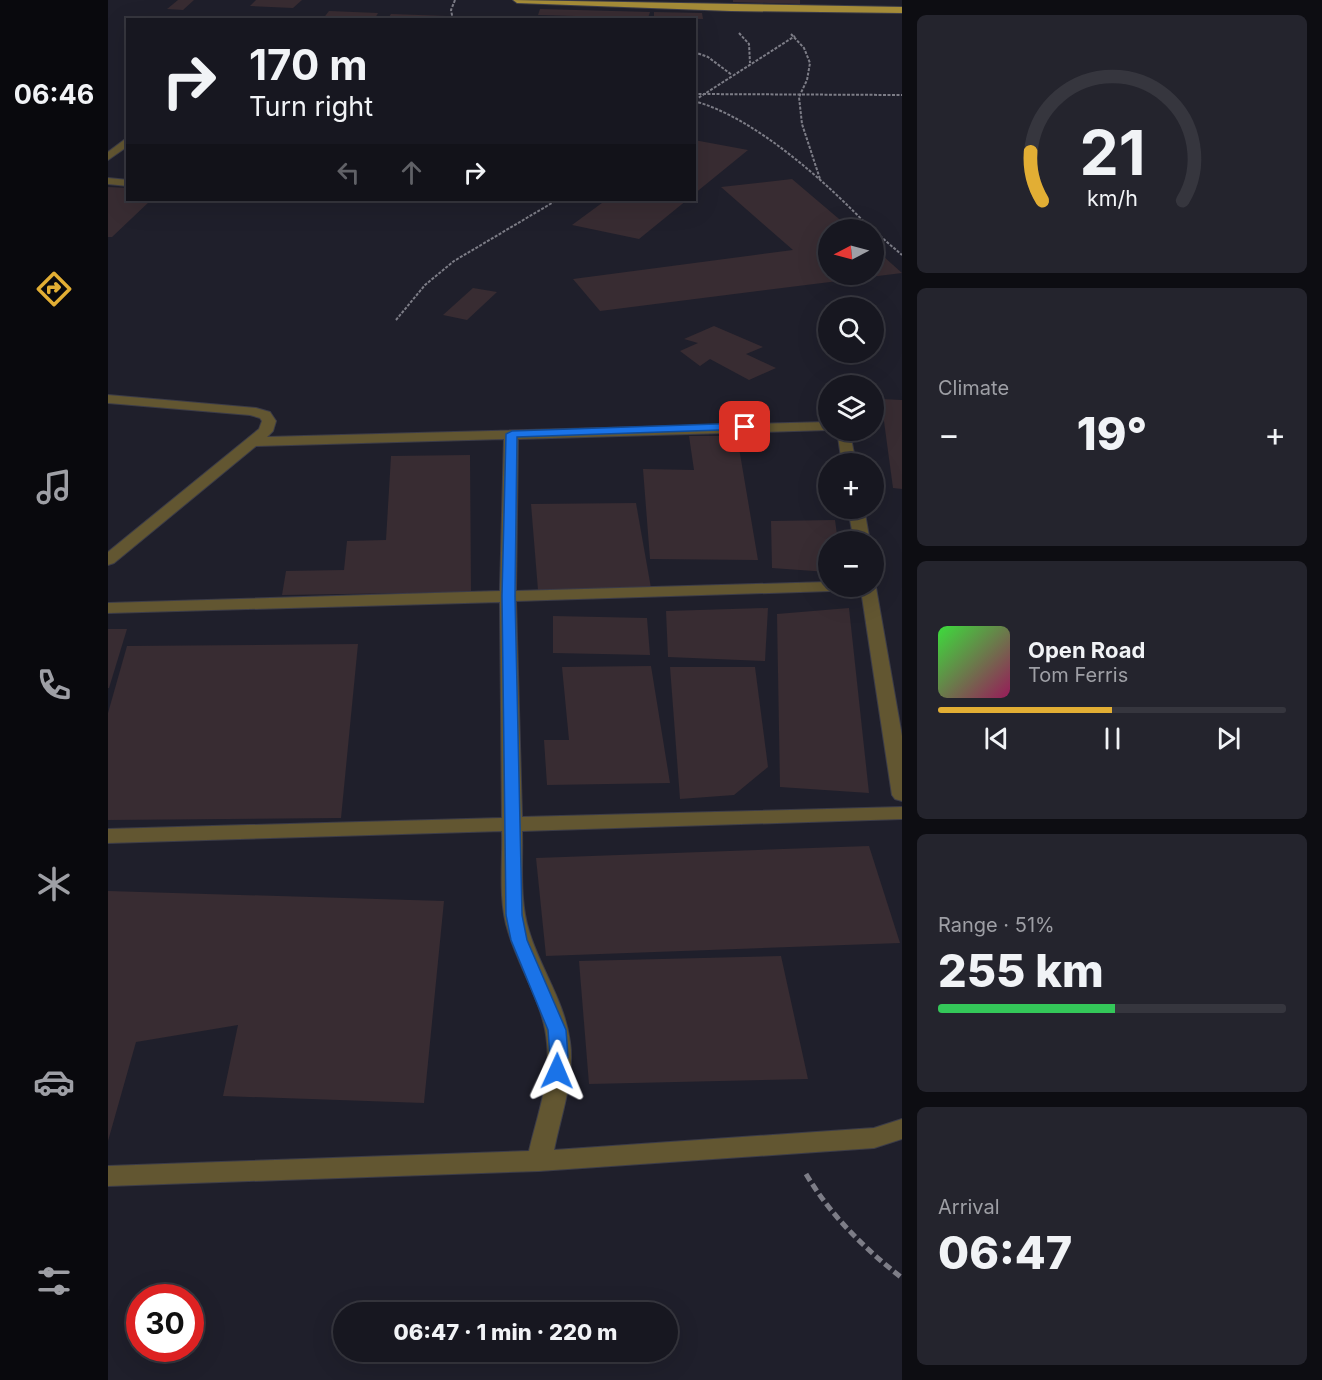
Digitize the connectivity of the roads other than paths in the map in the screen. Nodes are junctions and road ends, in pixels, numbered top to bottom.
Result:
1 (517, 0) edge
2 (902, 10) edge
3 (126, 142) edge
4 (108, 157) edge
5 (108, 182) edge
6 (126, 183) edge
7 (108, 399) edge
8 (818, 426) edge
9 (512, 434) junction
10 (252, 442) junction
11 (108, 560) edge
12 (818, 587) edge
13 (508, 596) junction
14 (871, 597) edge
15 (108, 608) edge
16 (902, 795) edge
17 (902, 813) edge
18 (512, 824) junction
19 (108, 836) edge
20 (902, 1130) edge
21 (539, 1161) junction
22 (108, 1176) edge

1 - 2 main road
3 - 4 street
5 - 6 street
7 - 10 street
8 - 9 street
9 - 10 street
9 - 13 street
10 - 11 street
12 - 13 street
13 - 15 street
13 - 18 street
14 - 16 street
17 - 18 street
18 - 19 street
18 - 21 street
20 - 21 street
21 - 22 street

